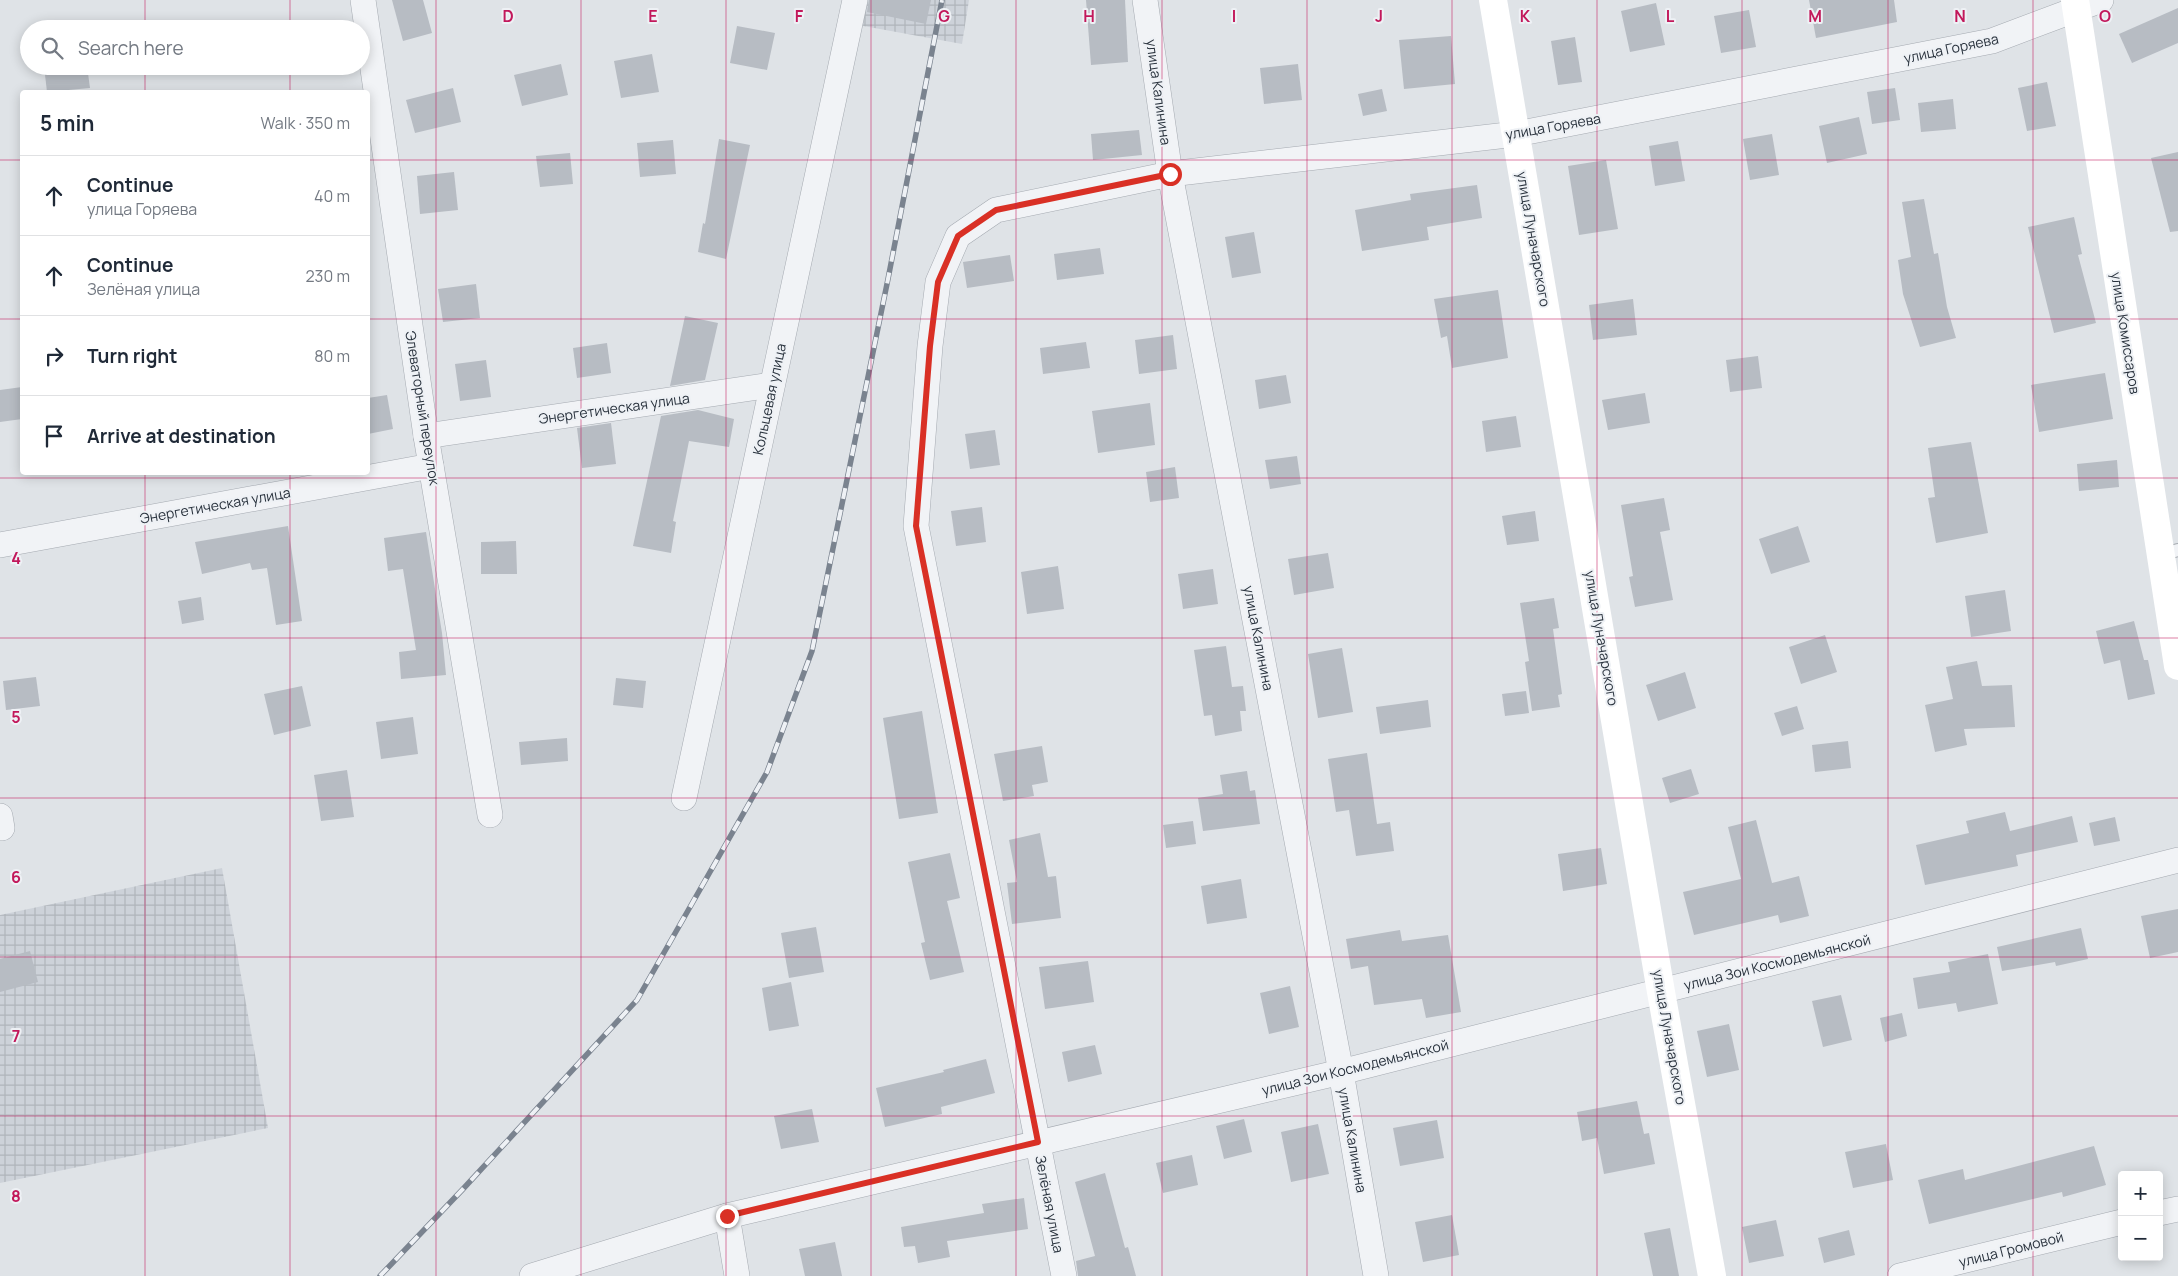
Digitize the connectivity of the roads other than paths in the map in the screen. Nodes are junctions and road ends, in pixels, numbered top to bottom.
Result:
1 (363, 0) edge
2 (855, 0) edge
3 (1145, 0) edge
4 (1493, 0) edge
5 (2084, 3) edge
6 (366, 20) edge
7 (370, 48) edge
8 (1516, 134) junction
9 (1170, 174) junction
10 (996, 210) joint
11 (772, 385) junction
12 (426, 436) junction
13 (431, 466) junction
14 (0, 545) edge
15 (2169, 553) edge
16 (2178, 666) edge
17 (684, 798) dead end
18 (490, 815) dead end
19 (2178, 860) edge
20 (1662, 992) junction
21 (1341, 1072) junction
22 (1038, 1142) junction
23 (2178, 1209) edge
24 (2163, 1212) edge
25 (727, 1216) junction
26 (2118, 1223) edge
27 (532, 1276) edge
28 (738, 1276) edge
29 (1064, 1276) edge
30 (1376, 1276) edge
31 (1712, 1276) edge
32 (1900, 1276) edge

1 - 6 street, Элеваторный переулок
2 - 11 street, Кольцевая улица
3 - 9 street, улица Калинина
4 - 8 main road, улица Луначарского
5 - 8 street, улица Горяева
5 - 15 main road, улица Комиссаров
7 - 12 street, Элеваторный переулок
8 - 9 street, улица Горяева
8 - 20 main road, улица Луначарского
9 - 10 street, улица Горяева
9 - 21 street, улица Калинина
10 - 22 street, Зелёная улица
11 - 12 street, Энергетическая улица
11 - 17 street, Кольцевая улица
12 - 13 street, Элеваторный переулок
13 - 14 street, Энергетическая улица
13 - 18 street, Элеваторный переулок
15 - 16 main road, улица Комиссаров
19 - 20 street, улица Зои Космодемьянской
20 - 21 street, улица Зои Космодемьянской
20 - 31 main road, улица Луначарского
21 - 22 street, улица Зои Космодемьянской
21 - 30 street, улица Калинина
22 - 25 street, улица Зои Космодемьянской
22 - 29 street, Зелёная улица
23 - 24 street
25 - 27 street, улица Зои Космодемьянской
25 - 28 street
26 - 32 street, улица Громовой

